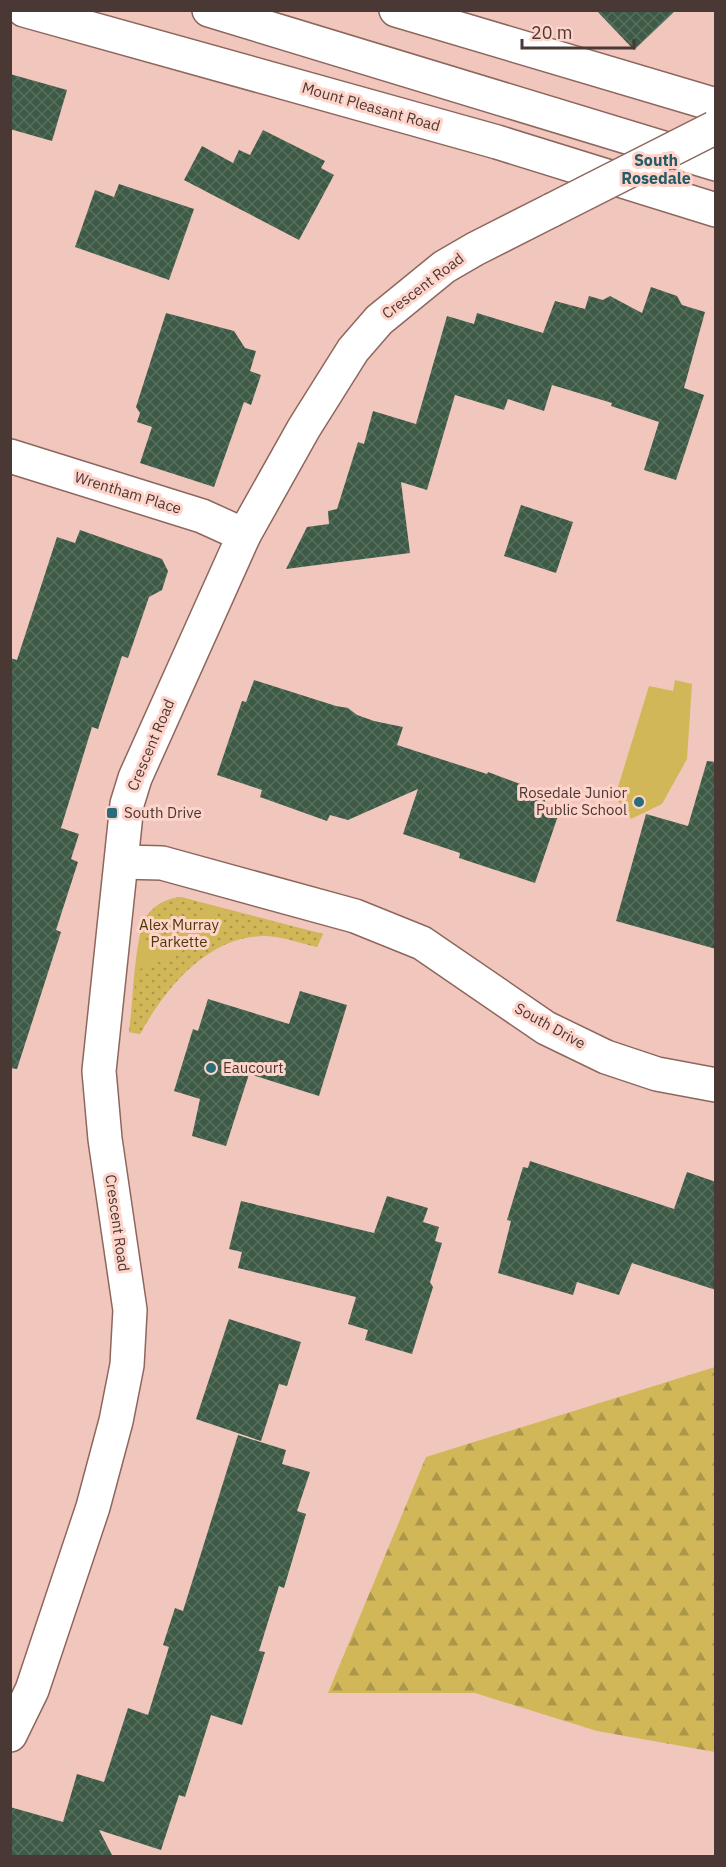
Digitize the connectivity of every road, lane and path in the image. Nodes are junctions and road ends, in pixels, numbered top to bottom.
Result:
1 (24, 10) edge
2 (209, 10) edge
3 (396, 10) edge
4 (715, 120) edge
5 (716, 164) edge
6 (716, 210) edge
7 (10, 456) edge
8 (244, 535) junction
9 (122, 861) junction
10 (716, 1085) edge
11 (10, 1735) edge

1 - 6 street, Mount Pleasant Road
2 - 5 street
3 - 4 street
4 - 8 street, Crescent Road, bridge
7 - 8 street, Wrentham Place
8 - 9 street, Crescent Road
9 - 10 street, South Drive
9 - 11 street, Crescent Road

